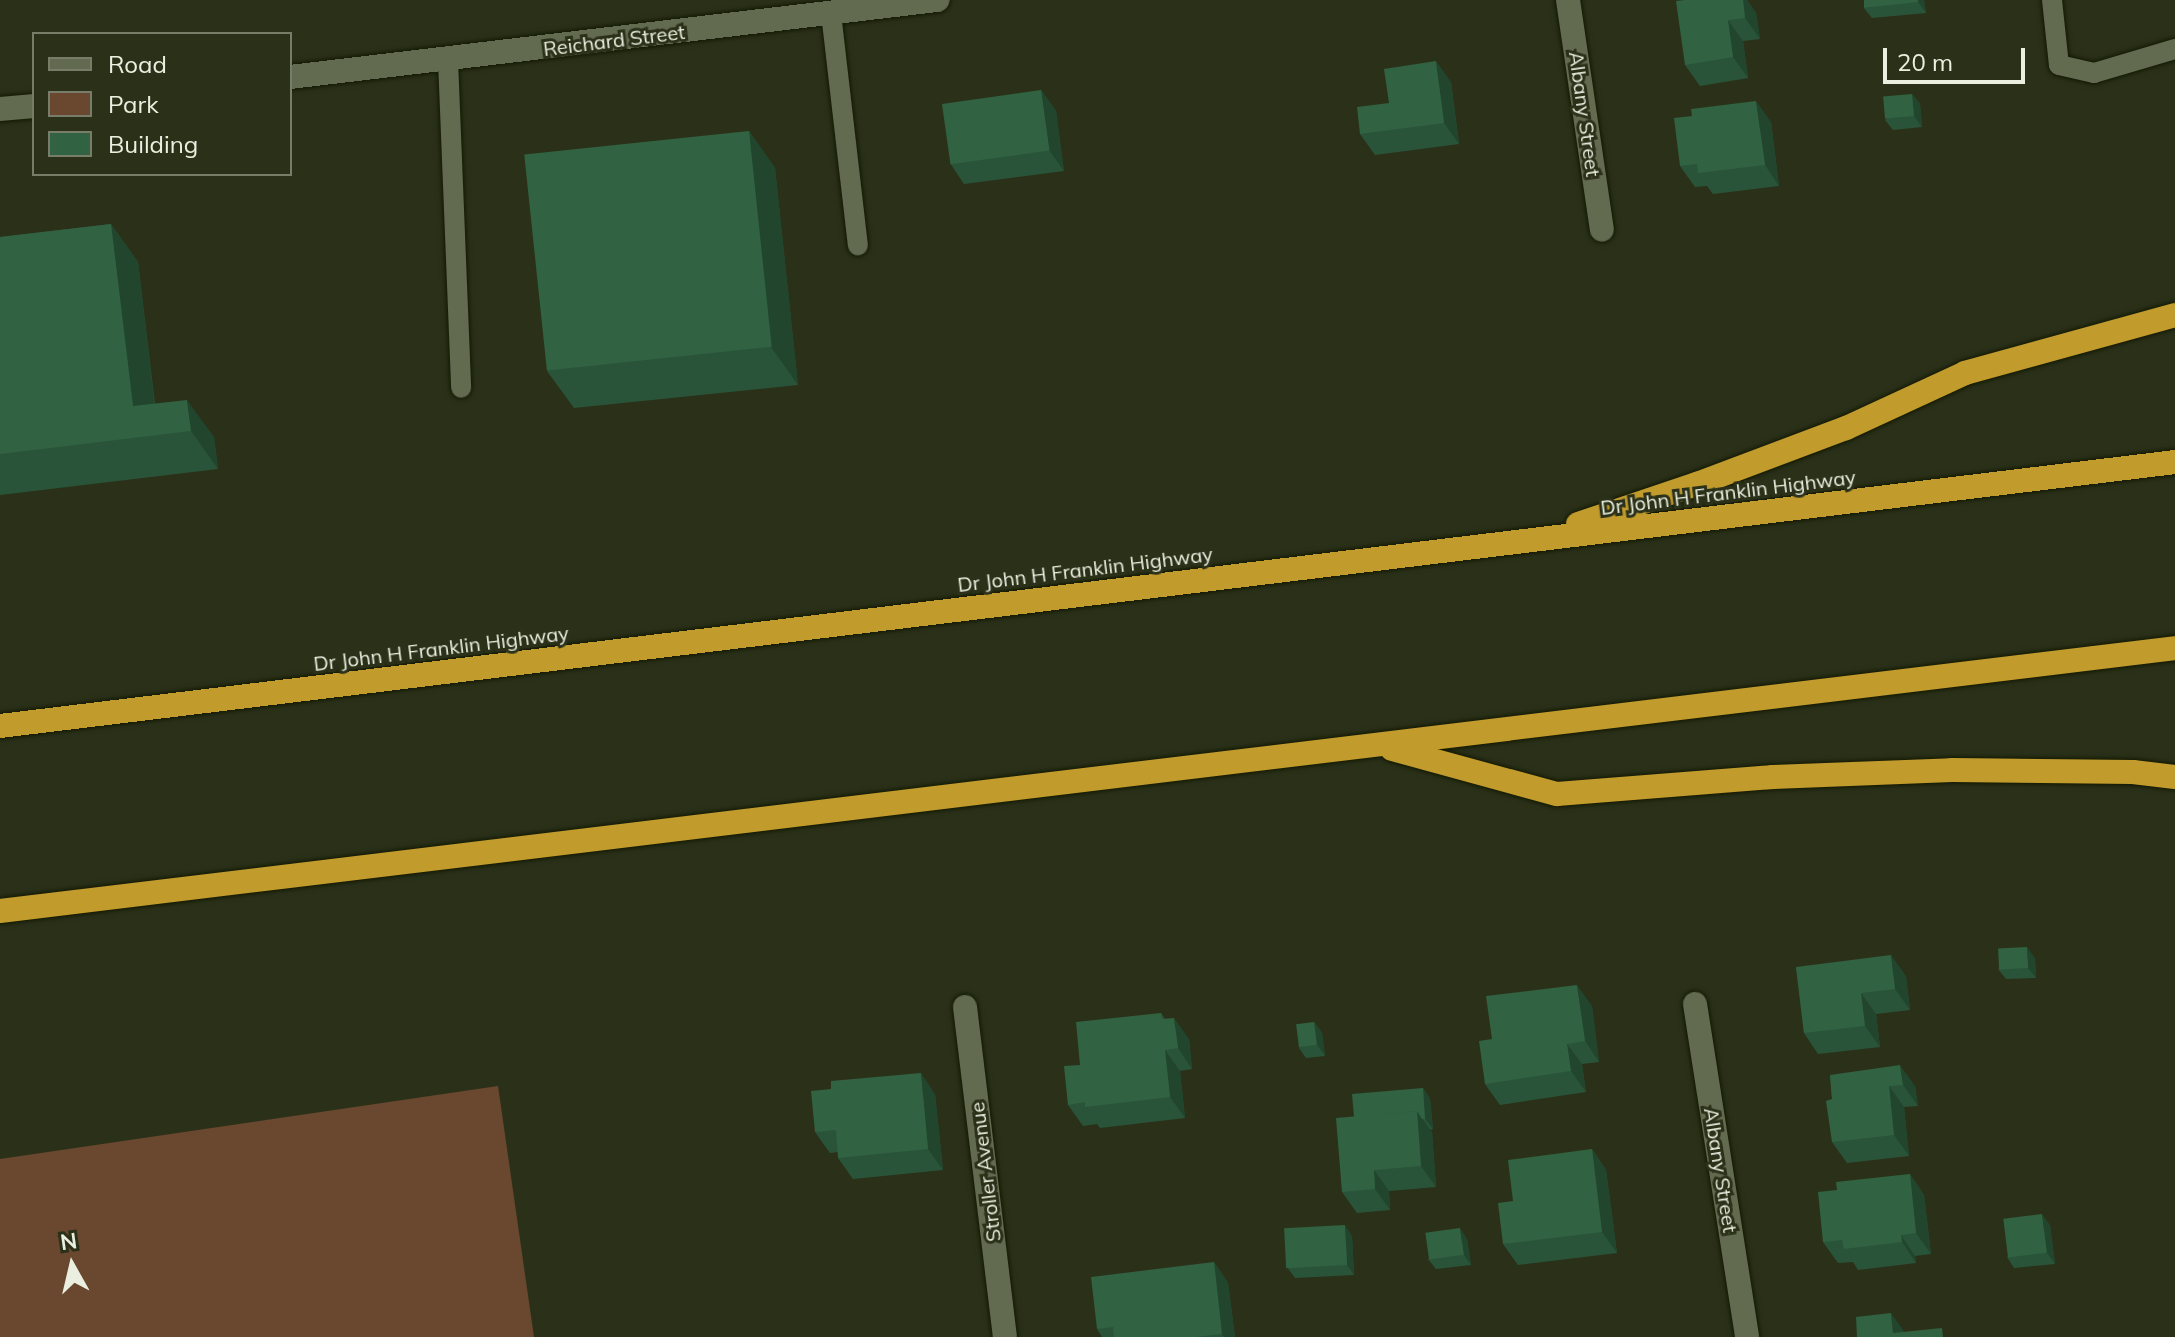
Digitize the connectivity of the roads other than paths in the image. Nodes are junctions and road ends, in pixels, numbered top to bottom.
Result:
1 (937, 0) edge
2 (1568, 0) edge
3 (2052, 0) edge
4 (831, 13) junction
5 (2175, 49) edge
6 (448, 60) junction
7 (292, 77) edge
8 (32, 106) edge
9 (0, 109) edge
10 (1602, 229) dead end
11 (858, 245) dead end
12 (2175, 315) edge
13 (461, 388) dead end
14 (2175, 462) edge
15 (1529, 541) junction
16 (2175, 648) edge
17 (0, 726) edge
18 (1381, 746) junction
19 (2175, 777) edge
20 (0, 911) edge
21 (1695, 1004) dead end
22 (965, 1007) dead end
23 (1005, 1337) edge
24 (1747, 1337) edge

1 - 4 street, Reichard Street
2 - 10 street, Albany Street
3 - 5 lane
4 - 6 street, Reichard Street
4 - 11 lane
6 - 7 street, Reichard Street
6 - 13 lane
8 - 9 street
12 - 15 highway
14 - 15 highway, Dr John H Franklin Highway
15 - 17 highway, Dr John H Franklin Highway
16 - 18 highway
18 - 19 highway
18 - 20 highway
21 - 24 street, Albany Street
22 - 23 street, Stroller Avenue

